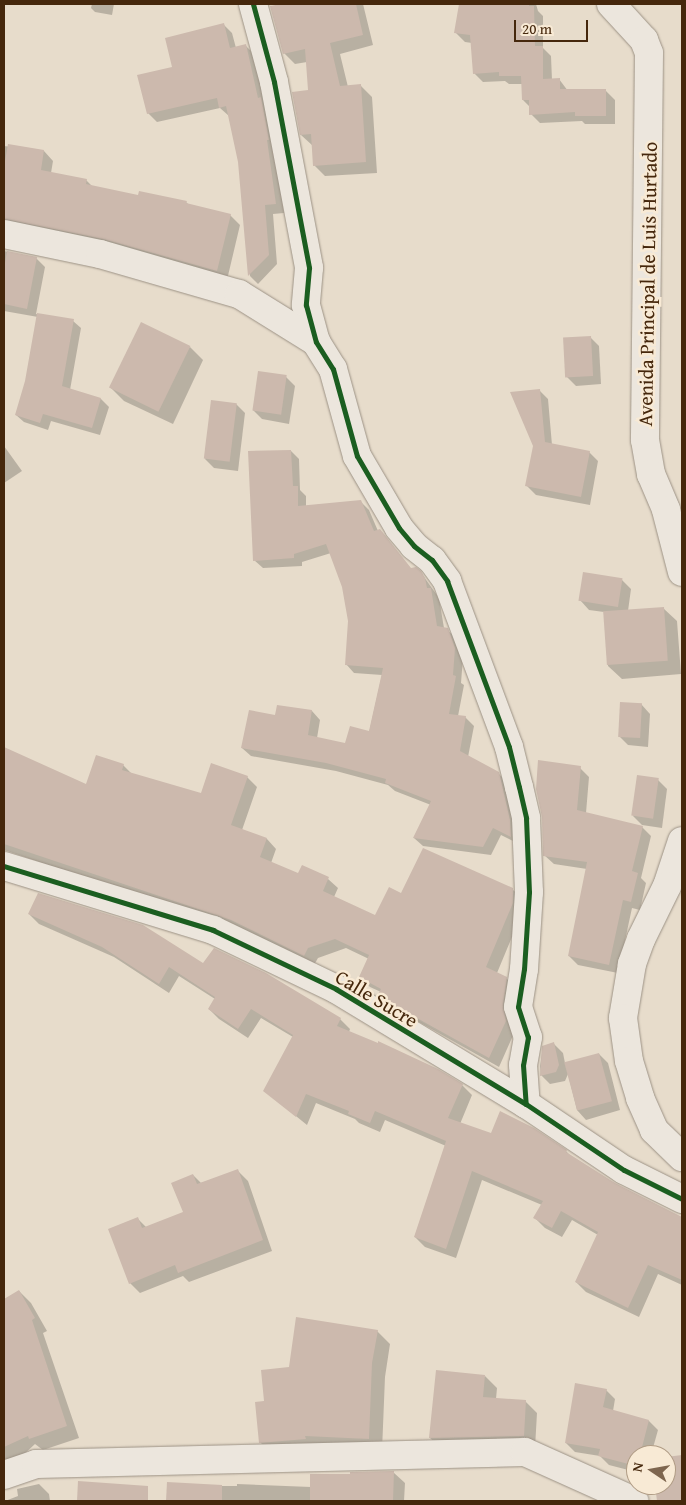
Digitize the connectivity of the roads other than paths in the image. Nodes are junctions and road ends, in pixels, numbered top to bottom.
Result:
1 (253, 4) edge
2 (611, 4) edge
3 (4, 234) edge
4 (316, 342) junction
5 (682, 572) edge
6 (682, 840) edge
7 (4, 866) edge
8 (526, 1104) junction
9 (682, 1157) edge
10 (682, 1199) edge
11 (4, 1475) edge
12 (634, 1501) edge

1 - 4 street
2 - 5 street, Avenida Principal de Luis Hurtado
3 - 4 street
4 - 8 street
6 - 9 street
7 - 8 street, Calle Sucre
8 - 10 street, Calle Sucre
11 - 12 street

